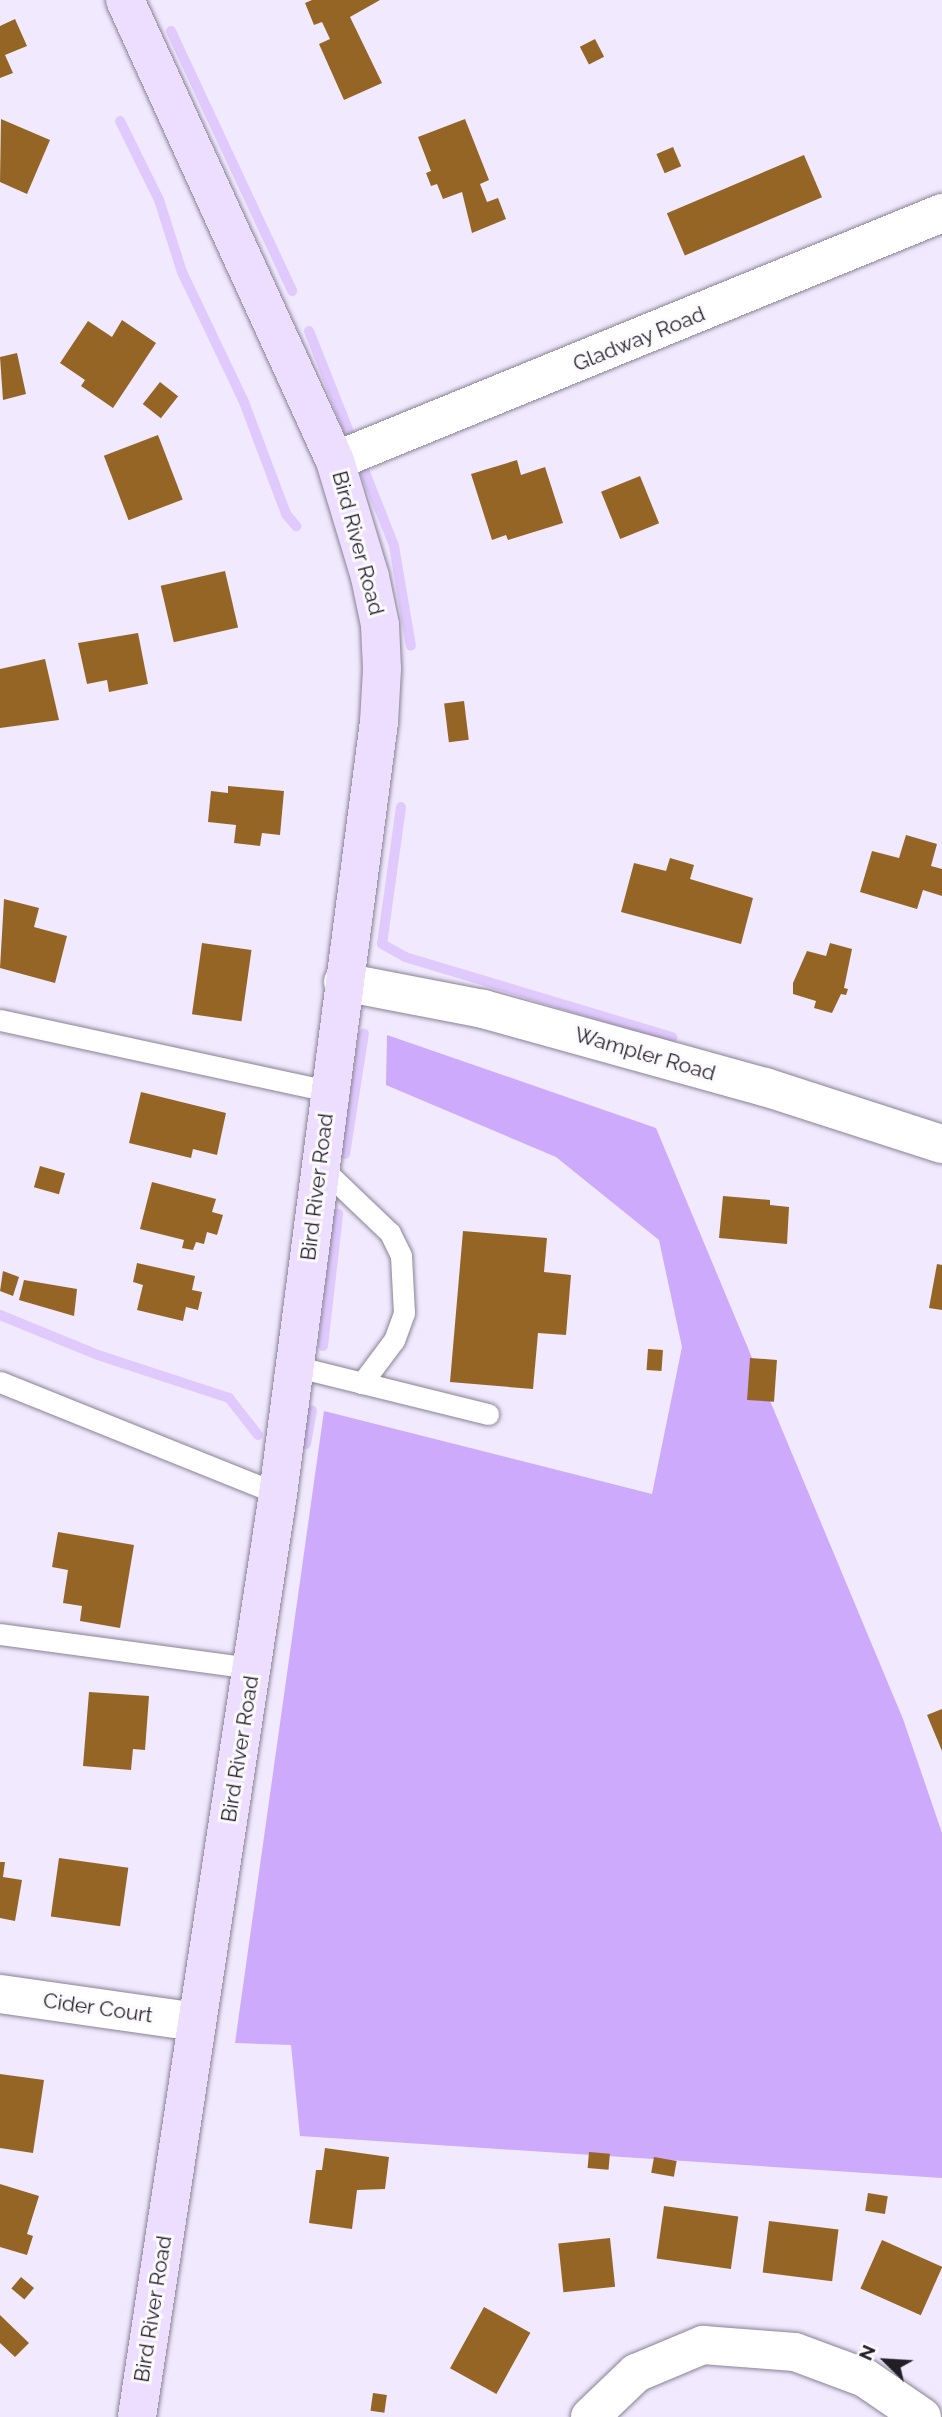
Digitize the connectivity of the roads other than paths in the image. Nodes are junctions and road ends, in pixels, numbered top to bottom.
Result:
1 (125, 0) edge
2 (942, 213) edge
3 (335, 461) junction
4 (343, 982) junction
5 (0, 1020) edge
6 (329, 1091) junction
7 (942, 1144) edge
8 (320, 1166) junction
9 (294, 1366) junction
10 (0, 1382) edge
11 (362, 1383) junction
12 (488, 1414) dead end
13 (278, 1494) junction
14 (0, 1634) edge
15 (253, 1668) junction
16 (0, 1994) edge
17 (196, 2022) junction
18 (137, 2417) edge
19 (590, 2417) edge
20 (922, 2417) edge

1 - 3 street, Bird River Road
2 - 3 street, Gladway Road
3 - 4 street, Bird River Road
4 - 6 street, Bird River Road
4 - 7 street, Wampler Road
5 - 6 lane
6 - 8 street, Bird River Road
8 - 9 street, Bird River Road
8 - 11 lane
9 - 11 lane
9 - 13 street, Bird River Road
10 - 13 lane
11 - 12 lane
13 - 15 street, Bird River Road
14 - 15 lane
15 - 17 street, Bird River Road
16 - 17 street, Cider Court
17 - 18 street, Bird River Road
19 - 20 street

